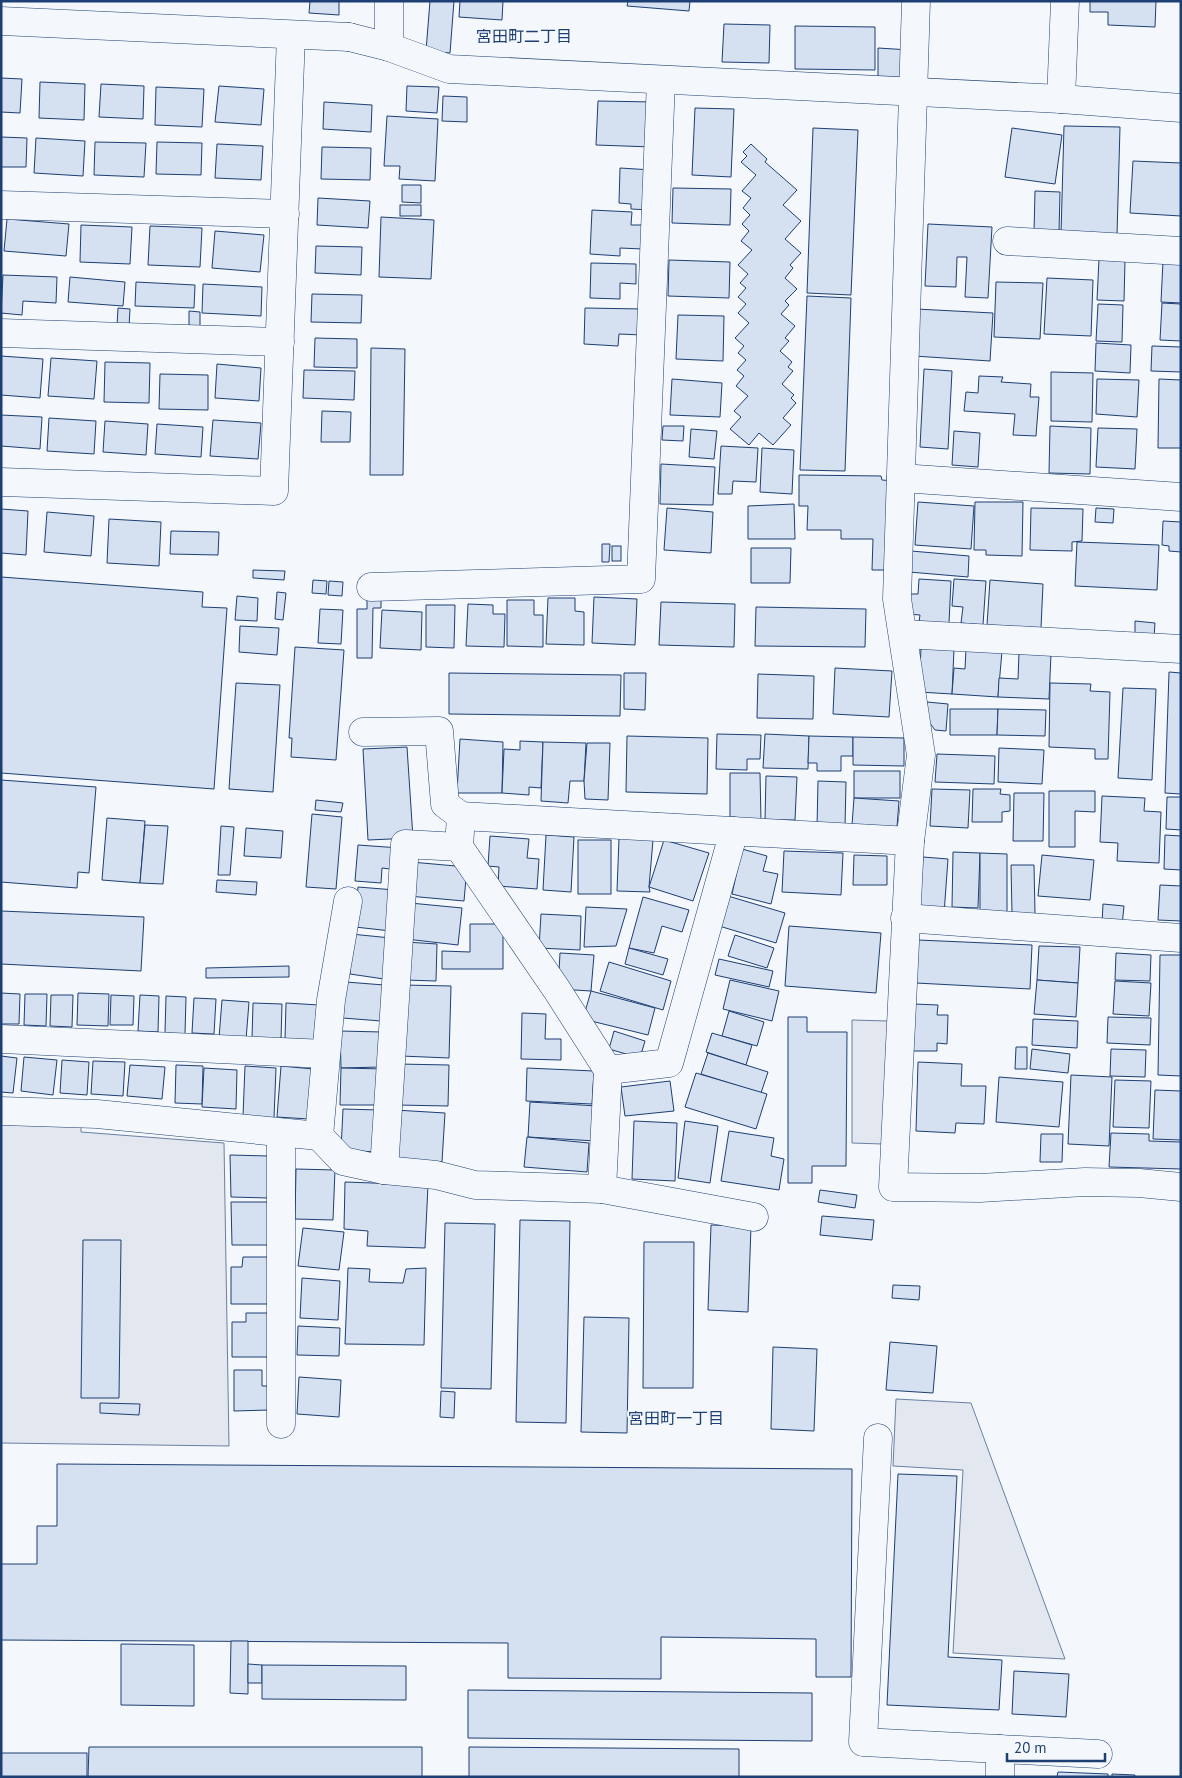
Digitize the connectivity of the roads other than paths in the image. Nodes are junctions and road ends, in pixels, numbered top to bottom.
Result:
1 (389, 1) edge
2 (916, 1) edge
3 (1065, 1) edge
4 (1, 21) edge
5 (291, 35) junction
6 (389, 47) junction
7 (662, 81) junction
8 (913, 93) junction
9 (1060, 99) junction
10 (1181, 108) edge
11 (1, 204) edge
12 (285, 214) junction
13 (1007, 241) dead end
14 (1181, 251) edge
15 (1, 333) edge
16 (280, 342) junction
17 (901, 478) junction
18 (1, 482) edge
19 (1181, 498) edge
20 (371, 587) dead end
21 (903, 634) junction
22 (1181, 649) edge
23 (363, 732) dead end
24 (461, 816) junction
25 (734, 831) junction
26 (910, 841) junction
27 (460, 847) junction
28 (348, 901) dead end
29 (906, 918) junction
30 (1181, 938) edge
31 (1, 1040) edge
32 (326, 1054) junction
33 (608, 1070) junction
34 (1, 1111) edge
35 (281, 1133) junction
36 (319, 1136) junction
37 (384, 1170) junction
38 (1181, 1187) edge
39 (602, 1189) junction
40 (754, 1217) dead end
41 (281, 1424) dead end
42 (878, 1438) dead end
43 (1000, 1749) junction
44 (1098, 1754) dead end
45 (1000, 1777) edge

1 - 6 street
2 - 8 street
3 - 9 street
4 - 5 street
5 - 6 street
5 - 12 street
6 - 7 street
7 - 8 street
7 - 20 street
8 - 9 street
8 - 17 street
9 - 10 street
11 - 12 street
12 - 16 street
13 - 14 street
15 - 16 street
16 - 18 street
17 - 19 street
17 - 21 street
21 - 22 street
21 - 26 street
23 - 24 street
24 - 25 street
24 - 27 street
25 - 26 street
25 - 33 street
26 - 29 street
27 - 33 street
27 - 37 street
28 - 32 street
29 - 30 street
29 - 38 street
31 - 32 street
32 - 36 street
33 - 39 street
34 - 35 street
35 - 36 street
35 - 41 street
36 - 37 street
37 - 39 street
39 - 40 street
42 - 43 street
43 - 44 street
43 - 45 street

